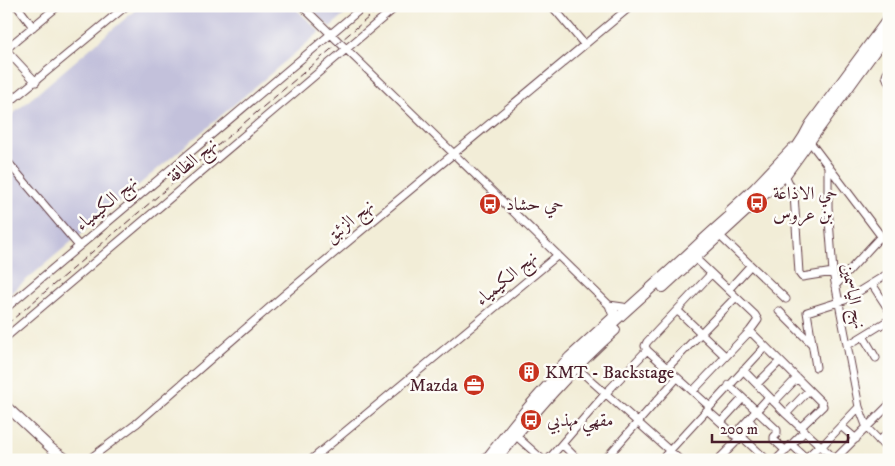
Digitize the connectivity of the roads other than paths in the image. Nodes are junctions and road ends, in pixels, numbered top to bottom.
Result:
1 (12, 6) edge
2 (17, 6) edge
3 (58, 6) edge
4 (302, 6) edge
5 (364, 6) edge
6 (397, 6) edge
7 (552, 6) edge
8 (631, 6) edge
9 (122, 7) edge
10 (6, 11) edge
11 (889, 18) edge
12 (33, 28) junction
13 (889, 31) edge
14 (332, 34) junction
15 (584, 44) junction
16 (6, 49) edge
17 (347, 49) junction
18 (889, 68) edge
19 (36, 82) junction
20 (889, 83) edge
21 (6, 105) edge
22 (810, 125) junction
23 (810, 142) junction
24 (453, 154) junction
25 (6, 160) edge
26 (828, 167) junction
27 (785, 175) junction
28 (720, 236) junction
29 (881, 236) junction
30 (889, 244) edge
31 (79, 246) junction
32 (558, 254) junction
33 (695, 258) junction
34 (750, 266) junction
35 (833, 272) junction
36 (889, 273) edge
37 (711, 274) junction
38 (872, 284) junction
39 (836, 286) junction
40 (729, 289) junction
41 (736, 297) junction
42 (786, 300) dead end
43 (840, 302) junction
44 (609, 305) junction
45 (623, 307) junction
46 (6, 308) edge
47 (677, 310) junction
48 (889, 310) edge
49 (780, 312) dead end
50 (613, 316) junction
51 (889, 320) edge
52 (750, 332) junction
53 (701, 333) junction
54 (6, 336) edge
55 (863, 336) junction
56 (812, 343) junction
57 (848, 345) junction
58 (765, 347) junction
59 (647, 350) junction
60 (725, 356) junction
61 (876, 358) dead end
62 (780, 362) junction
63 (816, 367) dead end
64 (577, 368) junction
65 (667, 368) junction
66 (743, 370) junction
67 (677, 378) junction
68 (797, 378) junction
69 (757, 384) junction
70 (729, 385) junction
71 (810, 390) junction
72 (693, 391) junction
73 (606, 393) junction
74 (743, 398) junction
75 (772, 399) junction
76 (889, 405) edge
77 (6, 406) edge
78 (859, 407) junction
79 (708, 408) junction
80 (526, 409) junction
81 (756, 411) junction
82 (786, 414) junction
83 (639, 422) junction
84 (721, 422) junction
85 (841, 426) junction
86 (867, 428) junction
87 (803, 429) junction
88 (889, 432) edge
89 (515, 435) junction
90 (738, 437) junction
91 (856, 439) junction
92 (879, 441) junction
93 (562, 444) junction
94 (792, 445) junction
95 (820, 446) junction
96 (670, 450) junction
97 (786, 451) junction
98 (889, 451) edge
99 (606, 457) dead end
100 (805, 459) edge
101 (835, 459) edge
102 (68, 460) edge
103 (88, 460) edge
104 (311, 460) edge
105 (486, 460) edge
106 (495, 460) edge
107 (544, 460) edge
108 (548, 460) edge
109 (578, 460) edge
110 (661, 460) edge
111 (680, 460) edge
112 (718, 460) edge
113 (767, 460) edge
114 (776, 460) edge

1 - 10 street
2 - 12 street
3 - 12 street
4 - 14 street
5 - 14 street, نهج الكيمياء
6 - 17 street, نهج الطاقة
7 - 15 street
8 - 15 street, نهج الزئبق
9 - 19 street
11 - 22 highway
12 - 16 street
13 - 23 highway
14 - 17 street
14 - 31 street, نهج الكيمياء
15 - 24 street, نهج الزئبق
16 - 19 street
17 - 24 street
17 - 54 street, نهج الطاقة
18 - 20 street
19 - 21 street
22 - 45 street
22 - 80 highway
23 - 26 street
23 - 27 highway
24 - 32 street
24 - 103 street, نهج الزئبق
25 - 31 street
26 - 29 street
26 - 35 street, نهج الياسمين
27 - 28 highway
27 - 35 street
28 - 33 highway
28 - 34 street
29 - 30 street
29 - 39 street
31 - 46 street, نهج الكيمياء
32 - 44 street
32 - 104 street, نهج الكيمياء
33 - 37 street
33 - 64 highway
34 - 40 street
34 - 42 street
35 - 39 street, نهج الياسمين
36 - 38 street
37 - 40 street
37 - 47 street
38 - 43 street
38 - 48 street
39 - 43 street, نهج الياسمين
40 - 41 street
41 - 52 street
41 - 53 street
43 - 56 street
43 - 57 street, نهج الياسمين
44 - 45 street
44 - 50 street
45 - 50 street
47 - 53 street
47 - 59 street
49 - 56 street
50 - 80 street
51 - 55 street
52 - 58 street
52 - 60 street
53 - 60 street
53 - 65 street
55 - 57 street
55 - 61 street
56 - 63 street
57 - 78 street, نهج الياسمين
58 - 62 street
58 - 66 street
59 - 65 street
59 - 73 street
60 - 72 street
62 - 68 street
62 - 69 street
64 - 73 street
64 - 89 highway
65 - 67 street
66 - 69 street
66 - 70 street
67 - 72 street
67 - 83 street
68 - 71 street
68 - 75 street
69 - 75 street
70 - 74 street
70 - 79 street
71 - 82 street
71 - 87 street
72 - 79 street
73 - 83 street
73 - 93 street
74 - 81 street
74 - 84 street
75 - 81 street
75 - 82 street
76 - 86 street
77 - 102 main road
78 - 85 street
78 - 86 street, نهج الياسمين
79 - 84 street
79 - 96 street
80 - 105 highway
81 - 90 street
81 - 97 street
82 - 87 street
83 - 96 street
83 - 99 street
84 - 90 street
85 - 91 street
85 - 95 street
86 - 91 street
86 - 92 street
87 - 94 street
87 - 95 street
88 - 92 street
89 - 106 highway
89 - 107 street
90 - 112 street
90 - 113 street
91 - 101 street
92 - 98 street
93 - 108 street
93 - 109 street
94 - 97 street
94 - 100 street
95 - 100 street
95 - 101 street
96 - 110 street
96 - 111 street
97 - 114 street

